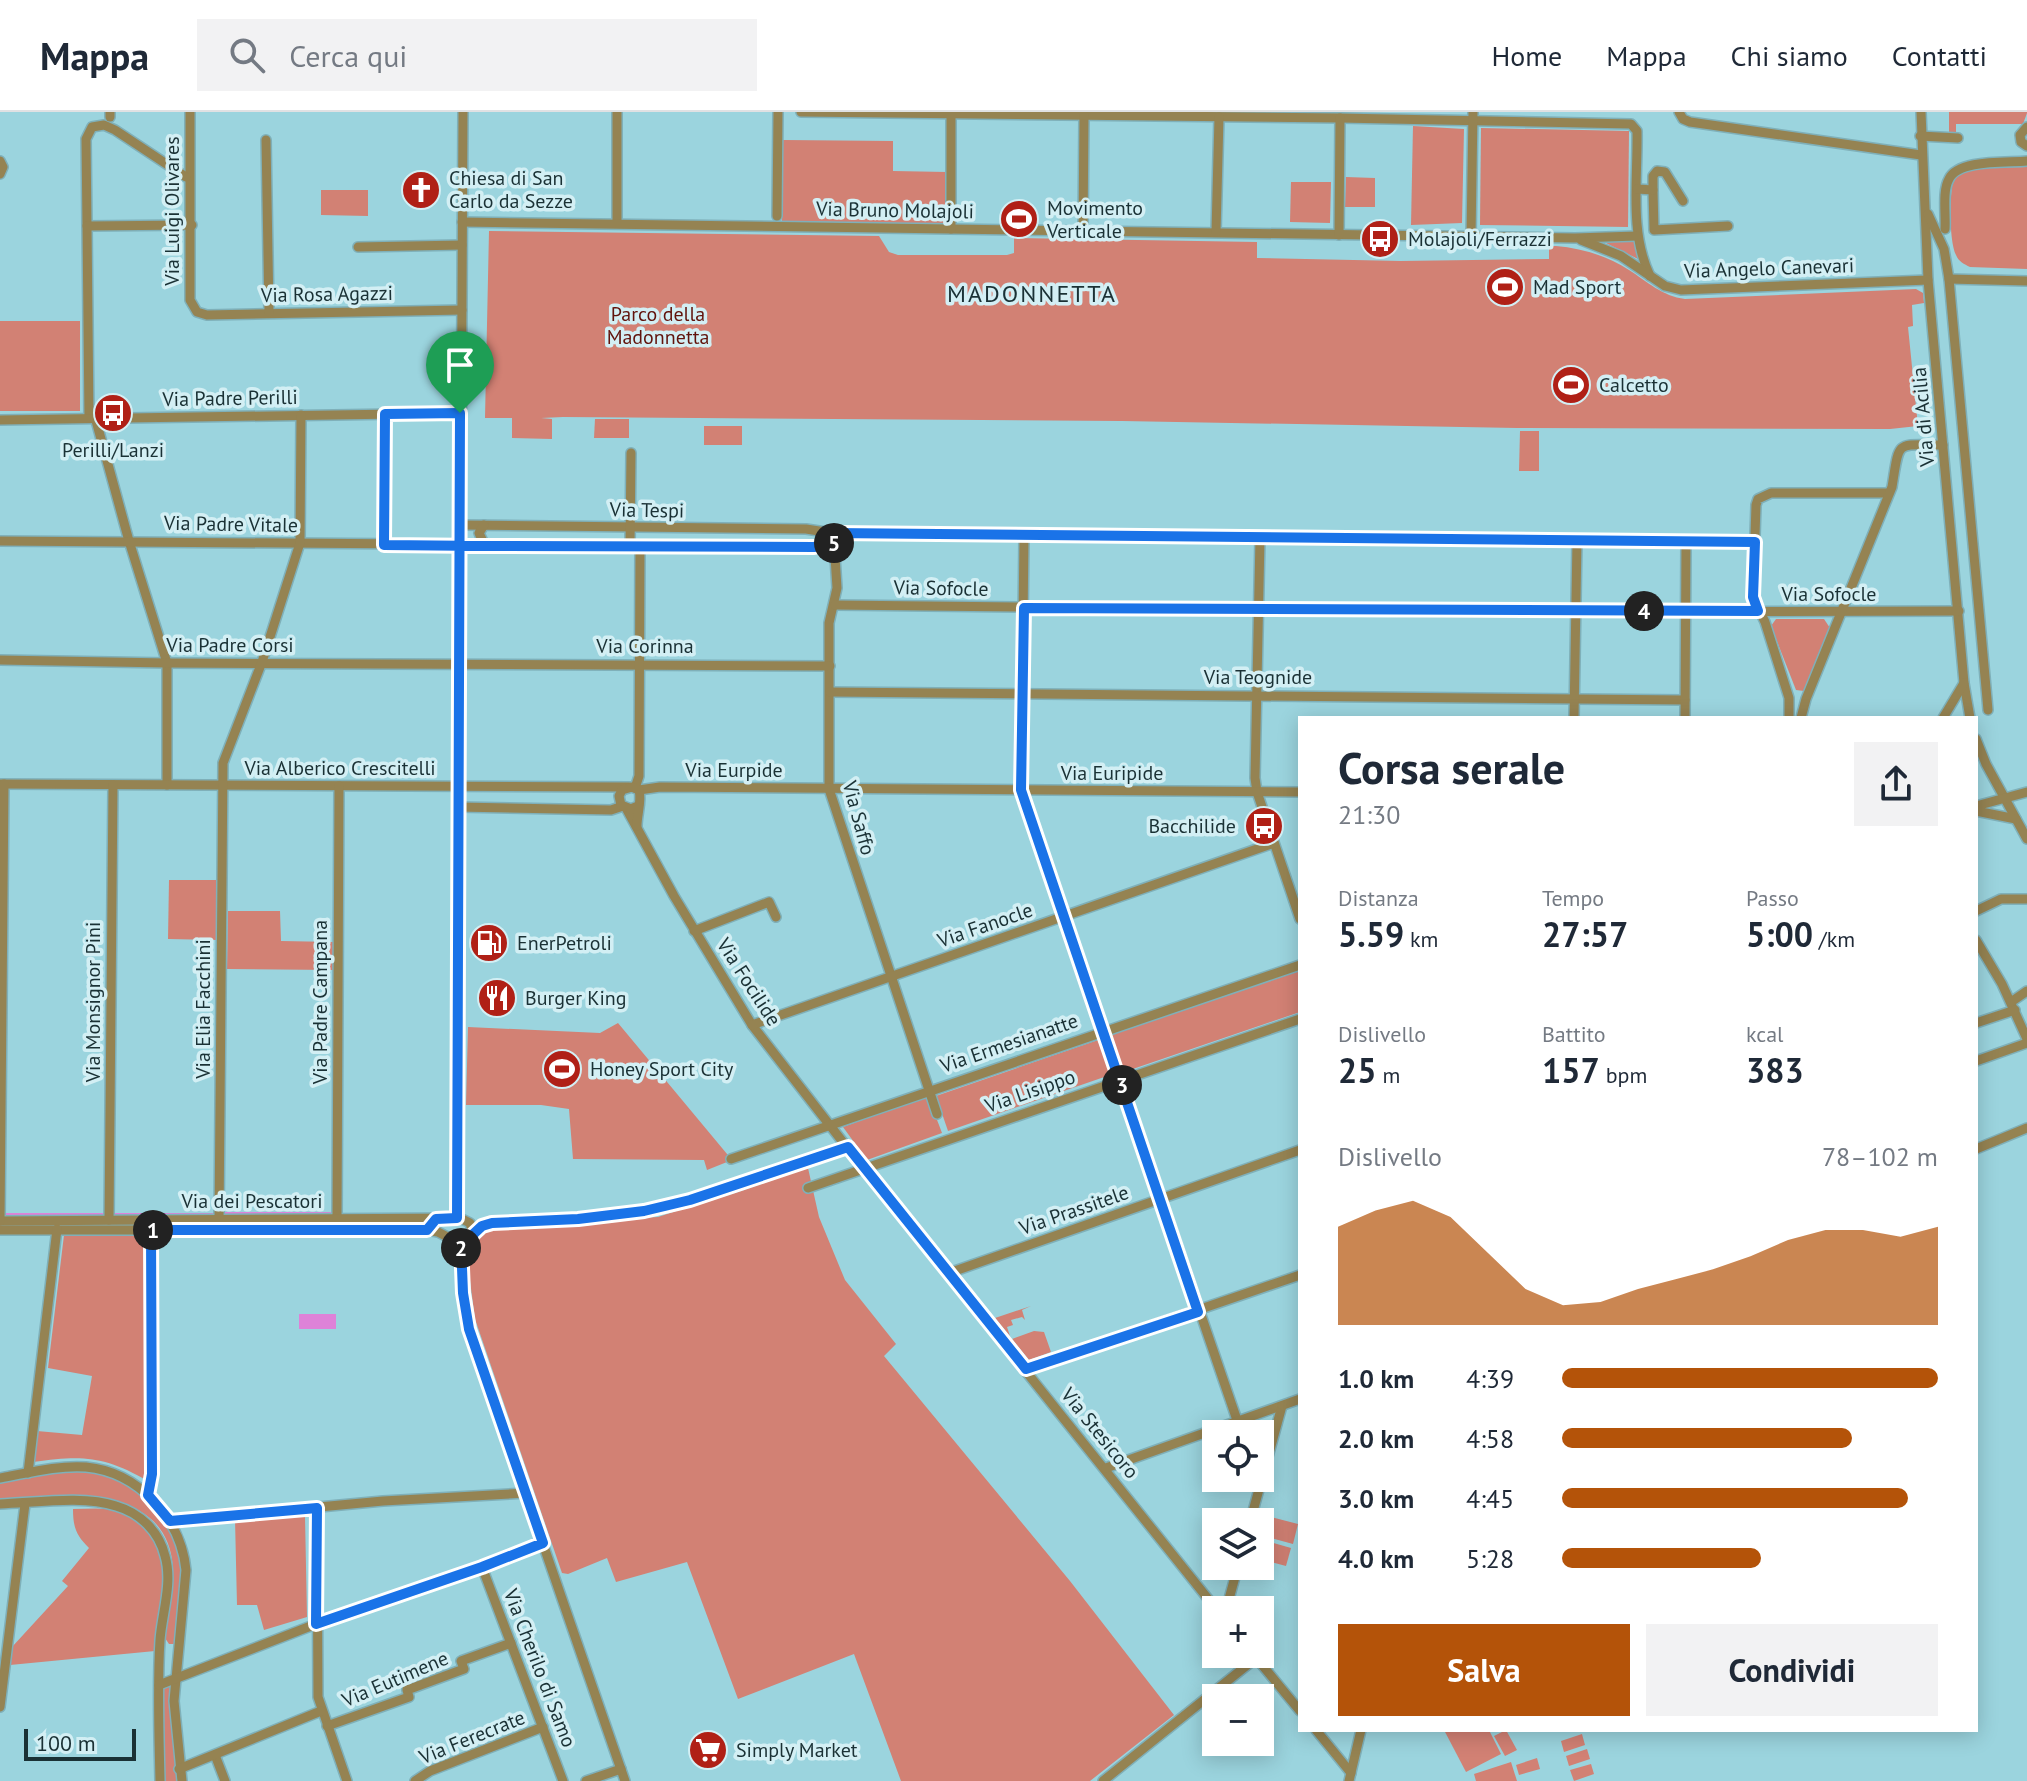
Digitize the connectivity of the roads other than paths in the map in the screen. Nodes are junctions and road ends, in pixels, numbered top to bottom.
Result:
1 (190, 112) edge
2 (463, 112) edge
3 (617, 112) edge
4 (778, 112) edge
5 (801, 112) edge
6 (826, 112) edge
7 (865, 112) edge
8 (1679, 112) edge
9 (1921, 112) edge
10 (951, 113) edge
11 (1214, 115) edge
12 (1084, 116) junction
13 (1473, 116) edge
14 (1340, 118) junction
15 (2027, 127) edge
16 (1920, 136) junction
17 (1958, 138) dead end
18 (266, 140) dead end
19 (2027, 146) edge
20 (1921, 155) junction
21 (0, 161) edge
22 (2027, 161) edge
23 (0, 174) edge
24 (186, 177) dead end
25 (1637, 189) junction
26 (1653, 190) junction
27 (1683, 201) dead end
28 (1924, 207) junction
29 (777, 216) dead end
30 (462, 222) junction
31 (617, 222) junction
32 (192, 225) junction
33 (87, 226) junction
34 (1728, 226) dead end
35 (951, 229) junction
36 (1945, 229) dead end
37 (1083, 232) junction
38 (1216, 232) junction
39 (1339, 235) junction
40 (1471, 236) junction
41 (1637, 236) junction
42 (1575, 238) junction
43 (462, 245) junction
44 (358, 247) dead end
45 (1948, 274) junction
46 (1928, 275) junction
47 (1650, 276) junction
48 (2027, 281) edge
49 (1950, 291) junction
50 (1930, 294) junction
51 (194, 309) joint
52 (462, 310) junction
53 (269, 312) junction
54 (460, 413) junction
55 (385, 414) junction
56 (301, 415) junction
57 (92, 418) junction
58 (0, 420) edge
59 (1943, 445) junction
60 (631, 453) dead end
61 (1889, 493) junction
62 (461, 525) junction
63 (484, 525) junction
64 (630, 528) junction
65 (650, 528) junction
66 (1024, 537) junction
67 (833, 538) junction
68 (1260, 538) junction
69 (1577, 540) junction
70 (0, 541) edge
71 (129, 541) junction
72 (1686, 541) junction
73 (1755, 542) junction
74 (300, 543) junction
75 (384, 545) junction
76 (640, 545) junction
77 (461, 546) junction
78 (485, 546) junction
79 (835, 605) junction
80 (1024, 608) junction
81 (1258, 609) junction
82 (1576, 611) junction
83 (1758, 611) junction
84 (1959, 611) junction
85 (1686, 612) junction
86 (1843, 612) junction
87 (0, 660) edge
88 (262, 662) junction
89 (167, 663) junction
90 (460, 663) junction
91 (640, 664) junction
92 (830, 666) junction
93 (1964, 683) junction
94 (830, 692) junction
95 (1023, 694) junction
96 (1258, 694) junction
97 (1574, 697) junction
98 (1789, 698) junction
99 (1806, 699) junction
100 (1685, 700) junction
101 (1988, 710) dead end
102 (1574, 716) edge
103 (1685, 716) edge
104 (1789, 716) edge
105 (1802, 716) edge
106 (1944, 716) edge
107 (1970, 716) edge
108 (1978, 743) edge
109 (2, 784) edge
110 (113, 785) junction
111 (167, 785) junction
112 (222, 785) junction
113 (339, 786) junction
114 (458, 787) junction
115 (484, 787) junction
116 (634, 788) junction
117 (829, 789) junction
118 (1021, 790) junction
119 (1257, 792) junction
120 (1298, 792) edge
121 (2027, 792) edge
122 (2005, 799) junction
123 (638, 806) junction
124 (458, 807) junction
125 (483, 807) junction
126 (624, 807) junction
127 (1978, 808) edge
128 (1978, 810) edge
129 (2016, 819) junction
130 (637, 826) junction
131 (2027, 839) edge
132 (1274, 843) junction
133 (2027, 899) edge
134 (1978, 910) edge
135 (1298, 913) edge
136 (1065, 916) junction
137 (776, 917) dead end
138 (694, 931) junction
139 (1978, 944) edge
140 (1298, 966) edge
141 (890, 977) junction
142 (2027, 991) edge
143 (2013, 1006) junction
144 (1298, 1020) edge
145 (1978, 1022) edge
146 (752, 1025) junction
147 (1103, 1030) junction
148 (2027, 1041) edge
149 (1978, 1060) edge
150 (1120, 1079) junction
151 (929, 1090) junction
152 (937, 1114) dead end
153 (830, 1125) junction
154 (2027, 1128) edge
155 (848, 1147) junction
156 (1978, 1148) edge
157 (1298, 1151) edge
158 (731, 1159) dead end
159 (863, 1168) junction
160 (808, 1188) dead end
161 (1161, 1199) junction
162 (0, 1207) edge
163 (109, 1215) junction
164 (219, 1215) junction
165 (337, 1218) junction
166 (457, 1218) junction
167 (0, 1219) edge
168 (436, 1219) junction
169 (57, 1229) junction
170 (0, 1230) edge
171 (151, 1230) junction
172 (427, 1230) junction
173 (462, 1241) junction
174 (949, 1273) junction
175 (1298, 1276) edge
176 (1198, 1312) junction
177 (1026, 1369) junction
178 (1298, 1400) edge
179 (1282, 1406) junction
180 (1237, 1420) joint
181 (1202, 1433) edge
182 (1106, 1468) junction
183 (28, 1473) junction
184 (0, 1478) edge
185 (526, 1493) junction
186 (148, 1495) junction
187 (0, 1504) edge
188 (25, 1504) junction
189 (317, 1508) junction
190 (1254, 1508) edge
191 (170, 1521) junction
192 (543, 1543) junction
193 (482, 1567) junction
194 (1206, 1596) edge
195 (316, 1624) junction
196 (160, 1638) junction
197 (180, 1640) junction
198 (511, 1643) junction
199 (159, 1660) junction
200 (178, 1662) junction
201 (1240, 1668) edge
202 (1264, 1668) edge
203 (2, 1670) edge
204 (176, 1678) junction
205 (159, 1685) junction
206 (0, 1707) edge
207 (1298, 1709) edge
208 (321, 1711) junction
209 (327, 1726) junction
210 (543, 1727) junction
211 (1317, 1732) edge
212 (1361, 1732) edge
213 (215, 1755) junction
214 (179, 1769) junction
215 (621, 1769) junction
216 (1350, 1777) edge
217 (160, 1781) edge
218 (182, 1781) edge
219 (225, 1781) edge
220 (347, 1781) edge
221 (415, 1781) edge
222 (563, 1781) edge
223 (586, 1781) edge
224 (625, 1781) edge
225 (1103, 1781) edge

1 - 32 street, Via Luigi Olivares
2 - 30 street
3 - 31 street
4 - 29 street
5 - 6 street
6 - 7 street
7 - 10 street
8 - 20 street
9 - 16 street, Via di Acilia
10 - 12 street
10 - 35 street
11 - 12 street
11 - 14 street
11 - 38 street
12 - 37 street
13 - 14 street
13 - 25 street
13 - 40 street
14 - 39 street
15 - 19 street
16 - 17 street
16 - 20 street, Via di Acilia
18 - 53 street
20 - 28 street, Via di Acilia
21 - 23 street
22 - 36 street
24 - 33 street
25 - 26 street
25 - 41 street
26 - 27 street
26 - 34 street
28 - 45 street
28 - 46 street, Via di Acilia
30 - 31 street, Via Bruno Molajoli
30 - 43 street
31 - 35 street, Via Bruno Molajoli
32 - 33 street
32 - 51 street, Via Luigi Olivares
33 - 57 street
35 - 37 street, Via Bruno Molajoli
37 - 38 street, Via Bruno Molajoli
38 - 39 street, Via Bruno Molajoli
39 - 40 street, Via Bruno Molajoli
40 - 42 street, Via Angelo Canevari
41 - 42 street, Via Angelo Canevari
41 - 47 street
42 - 47 street, Via Angelo Canevari
43 - 44 street
43 - 52 street
45 - 46 street, Via Angelo Canevari
45 - 48 street, Via Angelo Canevari
45 - 49 street
46 - 47 street, Via Angelo Canevari
46 - 50 street, Via di Acilia
49 - 50 street
49 - 101 street
50 - 59 street, Via di Acilia
51 - 53 street, Via Rosa Agazzi
52 - 53 street, Via Rosa Agazzi
52 - 54 street
54 - 55 street, Via Padre Perilli
54 - 62 street
55 - 56 street, Via Padre Perilli
55 - 75 street
56 - 57 street, Via Padre Perilli
56 - 74 street
57 - 58 street, Via Padre Perilli
57 - 71 street
59 - 61 street
59 - 84 street, Via di Acilia
60 - 64 street
61 - 73 street
61 - 86 street
62 - 63 street, Via Tespi
62 - 77 street
63 - 64 street, Via Tespi
63 - 78 street
64 - 65 street, Via Tespi
64 - 76 street
65 - 67 street, Via Tespi
65 - 76 street
66 - 67 street, Via Tespi
66 - 68 street, Via Tespi
66 - 80 street
67 - 76 street, Via Tespi
67 - 79 street, Via Saffo
68 - 69 street, Via Tespi
68 - 81 street
69 - 72 street, Via Tespi
69 - 82 street
70 - 71 street, Via Padre Vitale
71 - 74 street, Via Padre Vitale
71 - 89 street
72 - 73 street, Via Tespi
72 - 85 street
73 - 83 street
74 - 75 street, Via Padre Vitale
74 - 88 street
75 - 77 street, Via Padre Vitale
76 - 78 street, Via Tespi
76 - 91 street
77 - 78 street, Via Tespi
77 - 90 street
79 - 80 street, Via Sofocle
79 - 92 street, Via Saffo
80 - 81 street, Via Sofocle
80 - 95 street
81 - 82 street, Via Sofocle
81 - 96 street
82 - 85 street, Via Sofocle
82 - 97 street
83 - 85 street, Via Sofocle
83 - 86 street, Via Sofocle
83 - 98 street
84 - 86 street, Via Sofocle
84 - 93 street, Via di Acilia
85 - 100 street
86 - 99 street
87 - 89 street, Via Padre Corsi
88 - 89 street, Via Padre Corsi
88 - 90 street, Via Padre Corsi
88 - 112 street, Via Elia Facchini
89 - 111 street
90 - 91 street, Via Corinna
90 - 114 street
91 - 92 street, Via Corinna
91 - 116 street
92 - 94 street, Via Saffo
93 - 106 street
93 - 107 street, Via di Acilia
94 - 95 street, Via Teognide
94 - 117 street, Via Saffo
95 - 96 street, Via Teognide
95 - 118 street
96 - 97 street, Via Teognide
96 - 119 street
97 - 100 street, Via Teognide
97 - 102 street
98 - 99 street
98 - 104 street
99 - 105 street
100 - 103 street
108 - 122 street
109 - 110 street
109 - 162 street
110 - 111 street
110 - 163 street, Via Monsignor Pini
111 - 112 street, Via Alberico Crescitelli
112 - 113 street, Via Alberico Crescitelli
112 - 164 street, Via Elia Facchini
113 - 114 street, Via Alberico Crescitelli
113 - 165 street, Via Padre Campana
114 - 115 street
114 - 124 street
115 - 116 street
115 - 125 street
116 - 117 street, Via Eurpide
116 - 123 street
116 - 126 street
117 - 118 street, Via Euripide
117 - 141 street, Via Saffo
118 - 119 street, Via Euripide
118 - 136 street
119 - 120 street, Via Euripide
119 - 132 street
121 - 122 street
122 - 127 street
122 - 129 street
123 - 126 street
123 - 130 street
124 - 125 street
124 - 166 street
125 - 126 street
126 - 130 street, Via Focilide
128 - 129 street
129 - 131 street
130 - 138 street, Via Focilide
132 - 135 street
132 - 136 street, Via Fanocle
133 - 134 street
136 - 141 street, Via Fanocle
136 - 147 street
137 - 138 street
138 - 146 street, Via Focilide
139 - 143 street
140 - 147 street, Via Ermesianatte
141 - 146 street, Via Fanocle
141 - 151 street, Via Saffo
142 - 143 street
143 - 145 street
143 - 148 street
144 - 150 street, Via Lisippo
146 - 153 street, Via Focilide
147 - 150 street
147 - 151 street, Via Ermesianatte
148 - 149 street
150 - 159 street, Via Lisippo
150 - 161 street
151 - 152 street, Via Saffo
151 - 153 street, Via Ermesianatte
153 - 155 street, Via Focilide
153 - 158 street, Via Ermesianatte
154 - 156 street
155 - 159 street, Via Stesicoro
155 - 173 street
157 - 161 street, Via Prassitele
159 - 160 street
159 - 174 street, Via Stesicoro
161 - 174 street, Via Prassitele
161 - 176 street
162 - 167 street
163 - 164 street, Via dei Pescatori
163 - 167 street, Via dei Pescatori
164 - 165 street, Via dei Pescatori
165 - 168 street, Via dei Pescatori
166 - 168 street, Via dei Pescatori
166 - 173 street
166 - 173 street
168 - 172 street
169 - 170 street, Via dei Pescatori
169 - 171 street, Via dei Pescatori
169 - 183 street
171 - 172 street, Via dei Pescatori
171 - 186 street
172 - 173 street, Via dei Pescatori
173 - 185 street
174 - 177 street, Via Stesicoro
175 - 176 street
176 - 177 street
176 - 180 street
177 - 182 street, Via Stesicoro
178 - 179 street
179 - 180 street
179 - 190 street
181 - 182 street
182 - 194 street, Via Stesicoro
183 - 184 street
183 - 186 street
185 - 189 street
185 - 192 street
186 - 191 street
187 - 188 street
188 - 196 street
188 - 203 street
189 - 191 street
189 - 195 street
191 - 197 street
192 - 193 street
192 - 215 street
193 - 195 street
193 - 198 street, Via Cherilo di Samo
195 - 204 street
195 - 208 street
196 - 197 street
196 - 199 street
197 - 200 street
198 - 209 street, Via Eutimene
198 - 210 street, Via Cherilo di Samo
199 - 200 street
199 - 205 street
200 - 204 street
201 - 225 street
202 - 207 street
203 - 206 street
204 - 205 street
204 - 214 street
205 - 217 street
208 - 209 street
208 - 213 street
209 - 220 street
210 - 221 street, Via Ferecrate
210 - 222 street, Via Cherilo di Samo
211 - 216 street
212 - 216 street
213 - 214 street
213 - 219 street
214 - 218 street
215 - 223 street
215 - 224 street

